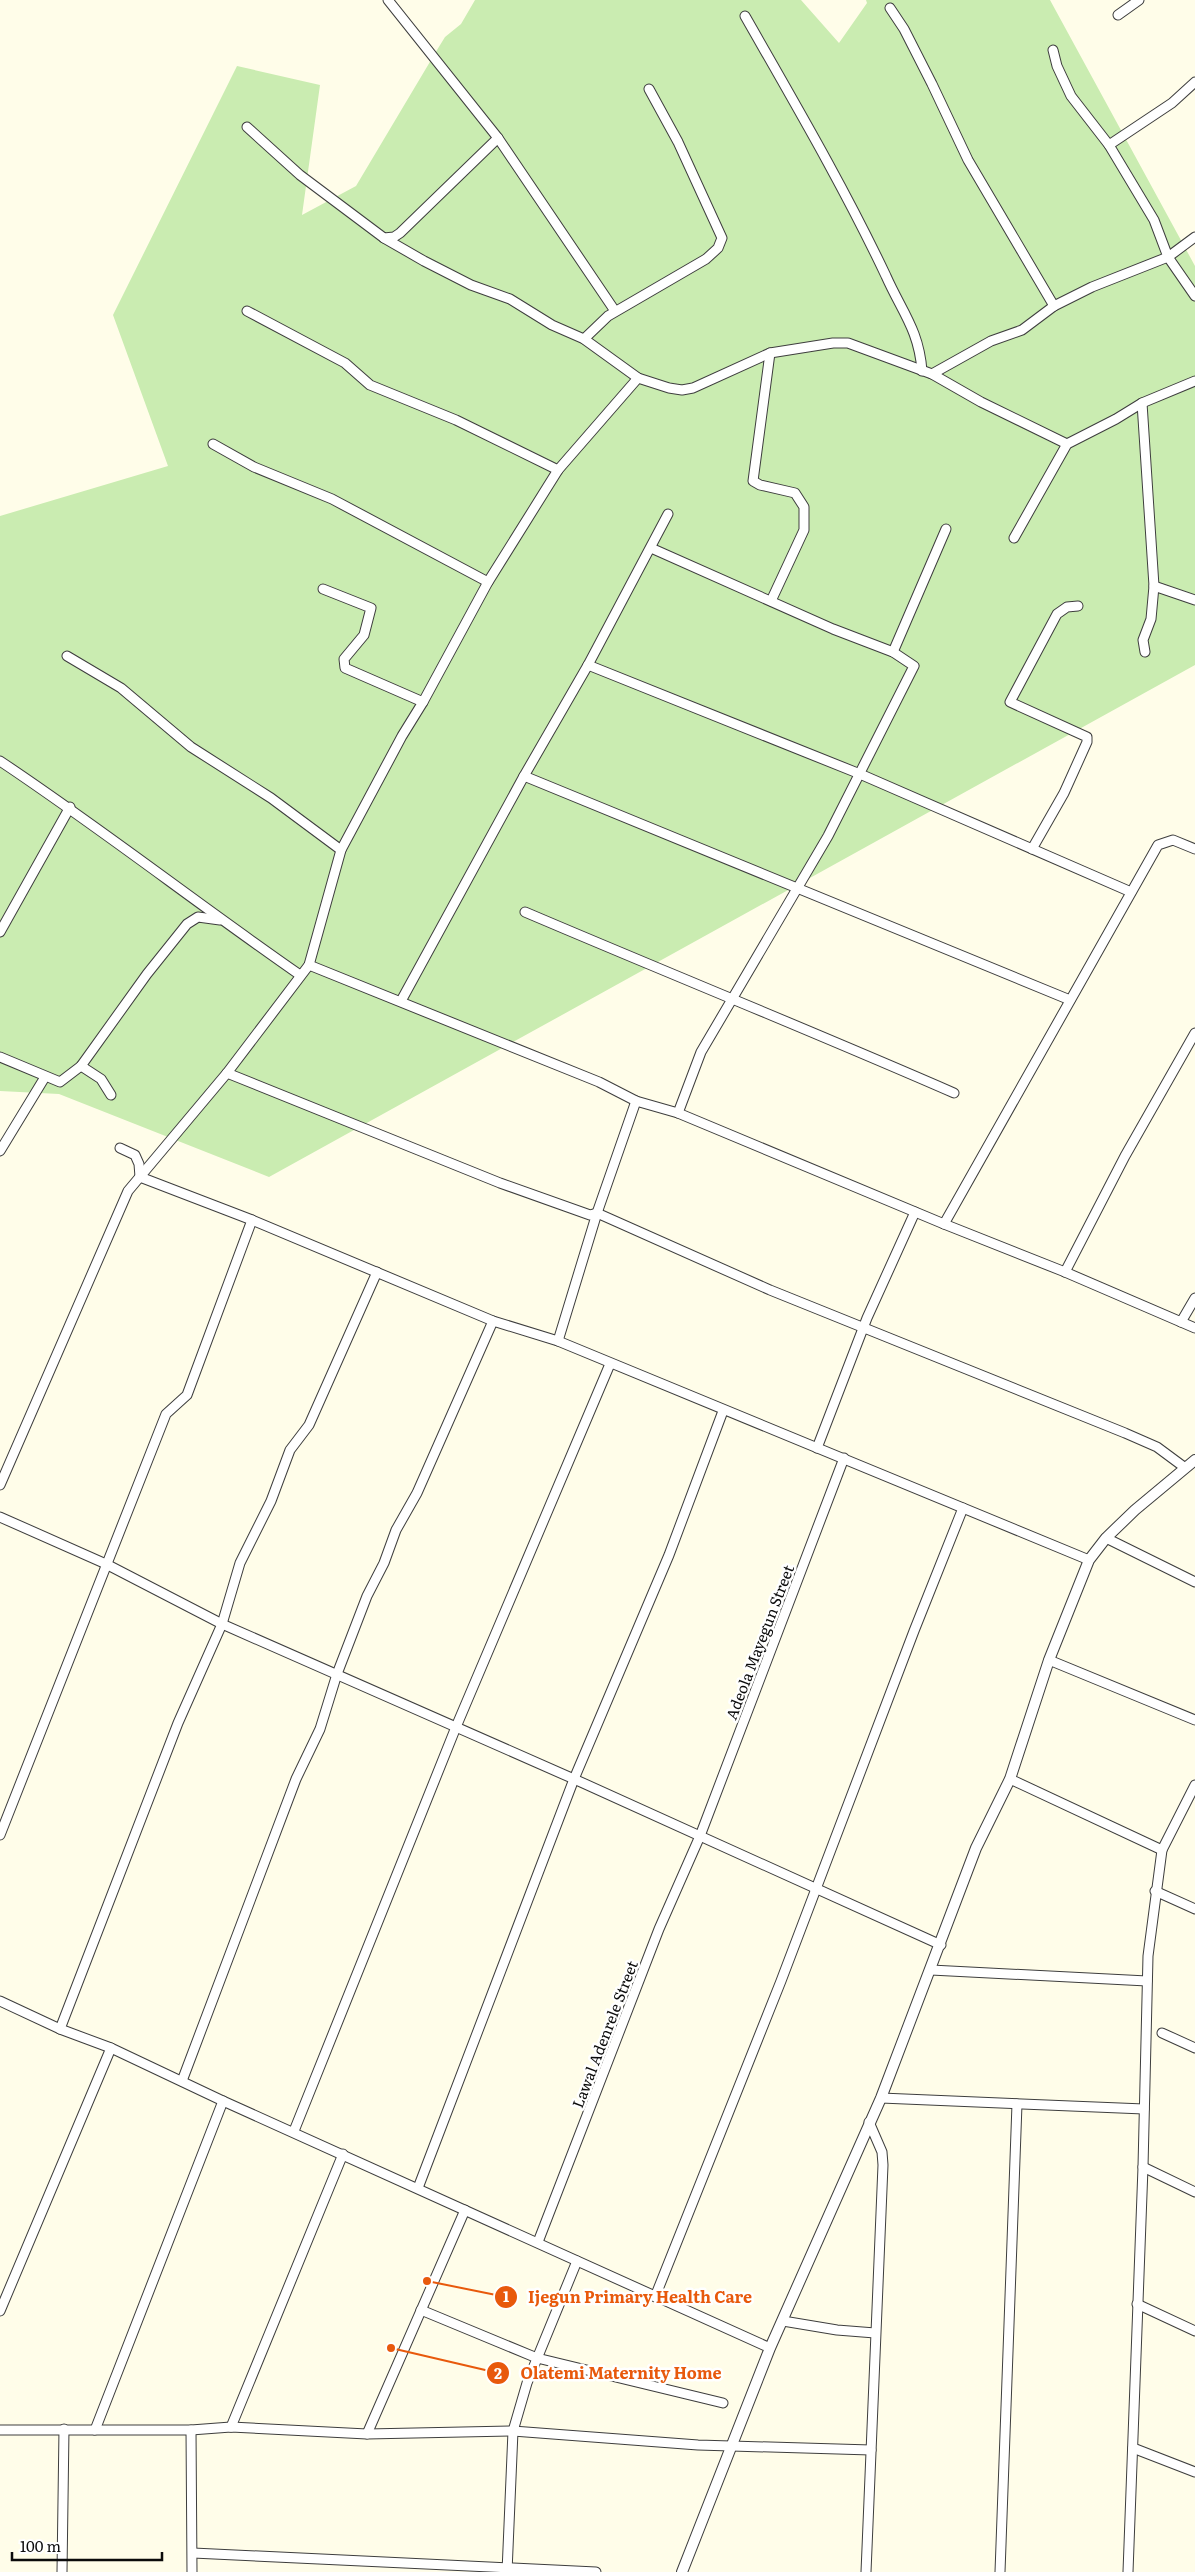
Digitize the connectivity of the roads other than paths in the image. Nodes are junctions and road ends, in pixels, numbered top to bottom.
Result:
1 (388, 0) edge
2 (1139, 0) edge
3 (890, 8) dead end
4 (1118, 15) dead end
5 (745, 16) dead end
6 (1052, 50) dead end
7 (1195, 82) edge
8 (649, 89) dead end
9 (247, 127) dead end
10 (498, 138) junction
11 (1109, 145) junction
12 (1195, 237) edge
13 (384, 238) junction
14 (1168, 257) junction
15 (1195, 296) edge
16 (1054, 306) junction
17 (247, 311) dead end
18 (615, 312) junction
19 (584, 339) junction
20 (770, 353) junction
21 (922, 371) junction
22 (932, 374) junction
23 (638, 378) junction
24 (1195, 381) edge
25 (1142, 402) junction
26 (213, 444) dead end
27 (1066, 444) junction
28 (558, 470) junction
29 (668, 514) dead end
30 (946, 529) dead end
31 (1014, 538) dead end
32 (651, 548) junction
33 (488, 582) junction
34 (1154, 586) junction
35 (323, 589) dead end
36 (1195, 600) edge
37 (771, 601) junction
38 (1078, 606) dead end
39 (893, 652) junction
40 (1145, 652) dead end
41 (66, 656) dead end
42 (588, 665) junction
43 (423, 702) junction
44 (0, 761) edge
45 (860, 774) junction
46 (524, 776) junction
47 (70, 807) junction
48 (1195, 848) edge
49 (1032, 849) junction
50 (341, 850) junction
51 (797, 890) junction
52 (1131, 892) junction
53 (525, 912) dead end
54 (220, 920) junction
55 (0, 932) edge
56 (309, 965) junction
57 (300, 974) junction
58 (731, 1000) junction
59 (1070, 1000) junction
60 (401, 1001) junction
61 (1195, 1033) edge
62 (0, 1057) edge
63 (81, 1066) junction
64 (227, 1073) junction
65 (45, 1077) junction
66 (954, 1094) dead end
67 (110, 1095) dead end
68 (636, 1101) junction
69 (678, 1113) junction
70 (120, 1148) dead end
71 (0, 1151) edge
72 (140, 1177) junction
73 (915, 1212) junction
74 (597, 1213) junction
75 (252, 1220) junction
76 (944, 1224) junction
77 (377, 1272) junction
78 (1065, 1272) junction
79 (1195, 1298) edge
80 (493, 1320) junction
81 (1181, 1322) junction
82 (864, 1326) junction
83 (1195, 1328) edge
84 (558, 1341) junction
85 (610, 1364) junction
86 (723, 1410) junction
87 (817, 1448) junction
88 (844, 1458) junction
89 (1195, 1460) edge
90 (1184, 1467) junction
91 (0, 1485) edge
92 (963, 1508) junction
93 (0, 1517) edge
94 (1106, 1538) junction
95 (1089, 1560) junction
96 (106, 1564) junction
97 (1195, 1582) edge
98 (222, 1624) junction
99 (1049, 1660) junction
100 (337, 1674) junction
101 (1195, 1720) edge
102 (456, 1727) junction
103 (574, 1779) junction
104 (1010, 1779) junction
105 (1195, 1785) edge
106 (0, 1835) edge
107 (700, 1836) junction
108 (1162, 1850) junction
109 (816, 1889) junction
110 (1155, 1891) junction
111 (1195, 1909) edge
112 (941, 1945) junction
113 (932, 1970) junction
114 (1147, 1981) junction
115 (0, 2001) edge
116 (60, 2029) junction
117 (1162, 2033) dead end
118 (111, 2048) junction
119 (1195, 2048) edge
120 (182, 2081) junction
121 (881, 2098) junction
122 (223, 2102) junction
123 (1017, 2104) junction
124 (1144, 2109) junction
125 (869, 2122) junction
126 (294, 2131) junction
127 (343, 2154) junction
128 (1143, 2168) junction
129 (418, 2188) junction
130 (1195, 2192) edge
131 (465, 2210) junction
132 (538, 2242) junction
133 (577, 2261) junction
134 (655, 2297) junction
135 (1137, 2304) junction
136 (421, 2310) junction
137 (0, 2311) edge
138 (783, 2321) junction
139 (1195, 2331) edge
140 (875, 2333) junction
141 (770, 2348) junction
142 (537, 2358) junction
143 (724, 2403) dead end
144 (231, 2427) junction
145 (64, 2429) junction
146 (0, 2430) edge
147 (95, 2430) junction
148 (191, 2430) junction
149 (514, 2431) junction
150 (366, 2434) junction
151 (731, 2445) junction
152 (1133, 2448) junction
153 (871, 2450) junction
154 (1195, 2472) edge
155 (193, 2553) junction
156 (507, 2570) edge
157 (62, 2572) edge
158 (192, 2572) edge
159 (596, 2572) edge
160 (682, 2572) edge
161 (866, 2572) edge
162 (1000, 2572) edge
163 (1128, 2572) edge

1 - 10 street
2 - 4 street
3 - 16 street
5 - 21 street
6 - 11 street
7 - 11 street
8 - 18 street
9 - 13 street
10 - 13 street
10 - 18 street
11 - 14 street
12 - 14 street
13 - 19 street
14 - 15 street
14 - 16 street
16 - 22 street
17 - 28 street
18 - 19 street
19 - 23 street
20 - 21 street
20 - 23 street
20 - 37 street
21 - 22 street
22 - 27 street
23 - 28 street
24 - 25 street
25 - 27 street
25 - 34 street
26 - 33 street
27 - 31 street
28 - 33 street
29 - 32 street
30 - 39 street
32 - 37 street
32 - 42 street
33 - 43 street
34 - 36 street
34 - 40 street
35 - 43 street
37 - 39 street
38 - 49 street
39 - 45 street
41 - 50 street
42 - 45 street
42 - 46 street
43 - 50 street
44 - 47 street
45 - 49 street
45 - 51 street
46 - 51 street
46 - 60 street
47 - 54 street
47 - 55 street
48 - 52 street
49 - 52 street
50 - 56 street
51 - 58 street
51 - 59 street
52 - 59 street
53 - 58 street
54 - 57 street
54 - 63 street
56 - 57 street
56 - 60 street
57 - 64 street
58 - 66 street
58 - 69 street
59 - 76 street
60 - 68 street
61 - 78 street
62 - 65 street
63 - 65 street
63 - 67 street
64 - 72 street
64 - 74 street
65 - 71 street
68 - 69 street
68 - 74 street
69 - 73 street
70 - 72 street
72 - 75 street
72 - 91 street
73 - 76 street
73 - 82 street
74 - 82 street
74 - 84 street
75 - 77 street
75 - 96 street
76 - 78 street
77 - 80 street
77 - 98 street
78 - 81 street
79 - 81 street
80 - 84 street
80 - 100 street
81 - 83 street
82 - 87 street
82 - 90 street
84 - 85 street
85 - 86 street
85 - 102 street
86 - 87 street
86 - 103 street
87 - 88 street
88 - 92 street
88 - 107 street, Adeola Mayegun Street
89 - 90 street
90 - 94 street
92 - 95 street
92 - 109 street
93 - 96 street
94 - 95 street
94 - 97 street
95 - 99 street
96 - 98 street
96 - 106 street
98 - 100 street
98 - 116 street
99 - 101 street
99 - 104 street
100 - 102 street
100 - 120 street
102 - 103 street
102 - 126 street
103 - 107 street
103 - 129 street
104 - 108 street
104 - 112 street
105 - 108 street
107 - 109 street
107 - 132 street, Lawal Adenrele Street
108 - 110 street
109 - 112 street
109 - 134 street
110 - 111 street
110 - 114 street
112 - 113 street
113 - 114 street
113 - 121 street
114 - 124 street
115 - 116 street
116 - 118 street
117 - 119 street
118 - 120 street
118 - 137 street
120 - 122 street
121 - 123 street
121 - 125 street
122 - 126 street
122 - 147 street
123 - 124 street
123 - 162 street
124 - 128 street
125 - 138 street
125 - 140 street
126 - 127 street
127 - 129 street
127 - 144 street
128 - 130 street
128 - 135 street
129 - 131 street
131 - 132 street
131 - 136 street
132 - 133 street
133 - 134 street
133 - 142 street
134 - 141 street
135 - 139 street
135 - 152 street
136 - 142 street
136 - 150 street
138 - 140 street
138 - 141 street
140 - 153 street
141 - 151 street
142 - 143 street
142 - 149 street
144 - 148 street
144 - 150 street
145 - 146 street
145 - 147 street
145 - 157 street
147 - 148 street
148 - 155 street
149 - 150 street
149 - 151 street
149 - 156 street
151 - 153 street
151 - 160 street
152 - 154 street
152 - 163 street
153 - 161 street
155 - 156 street
155 - 158 street
156 - 159 street

